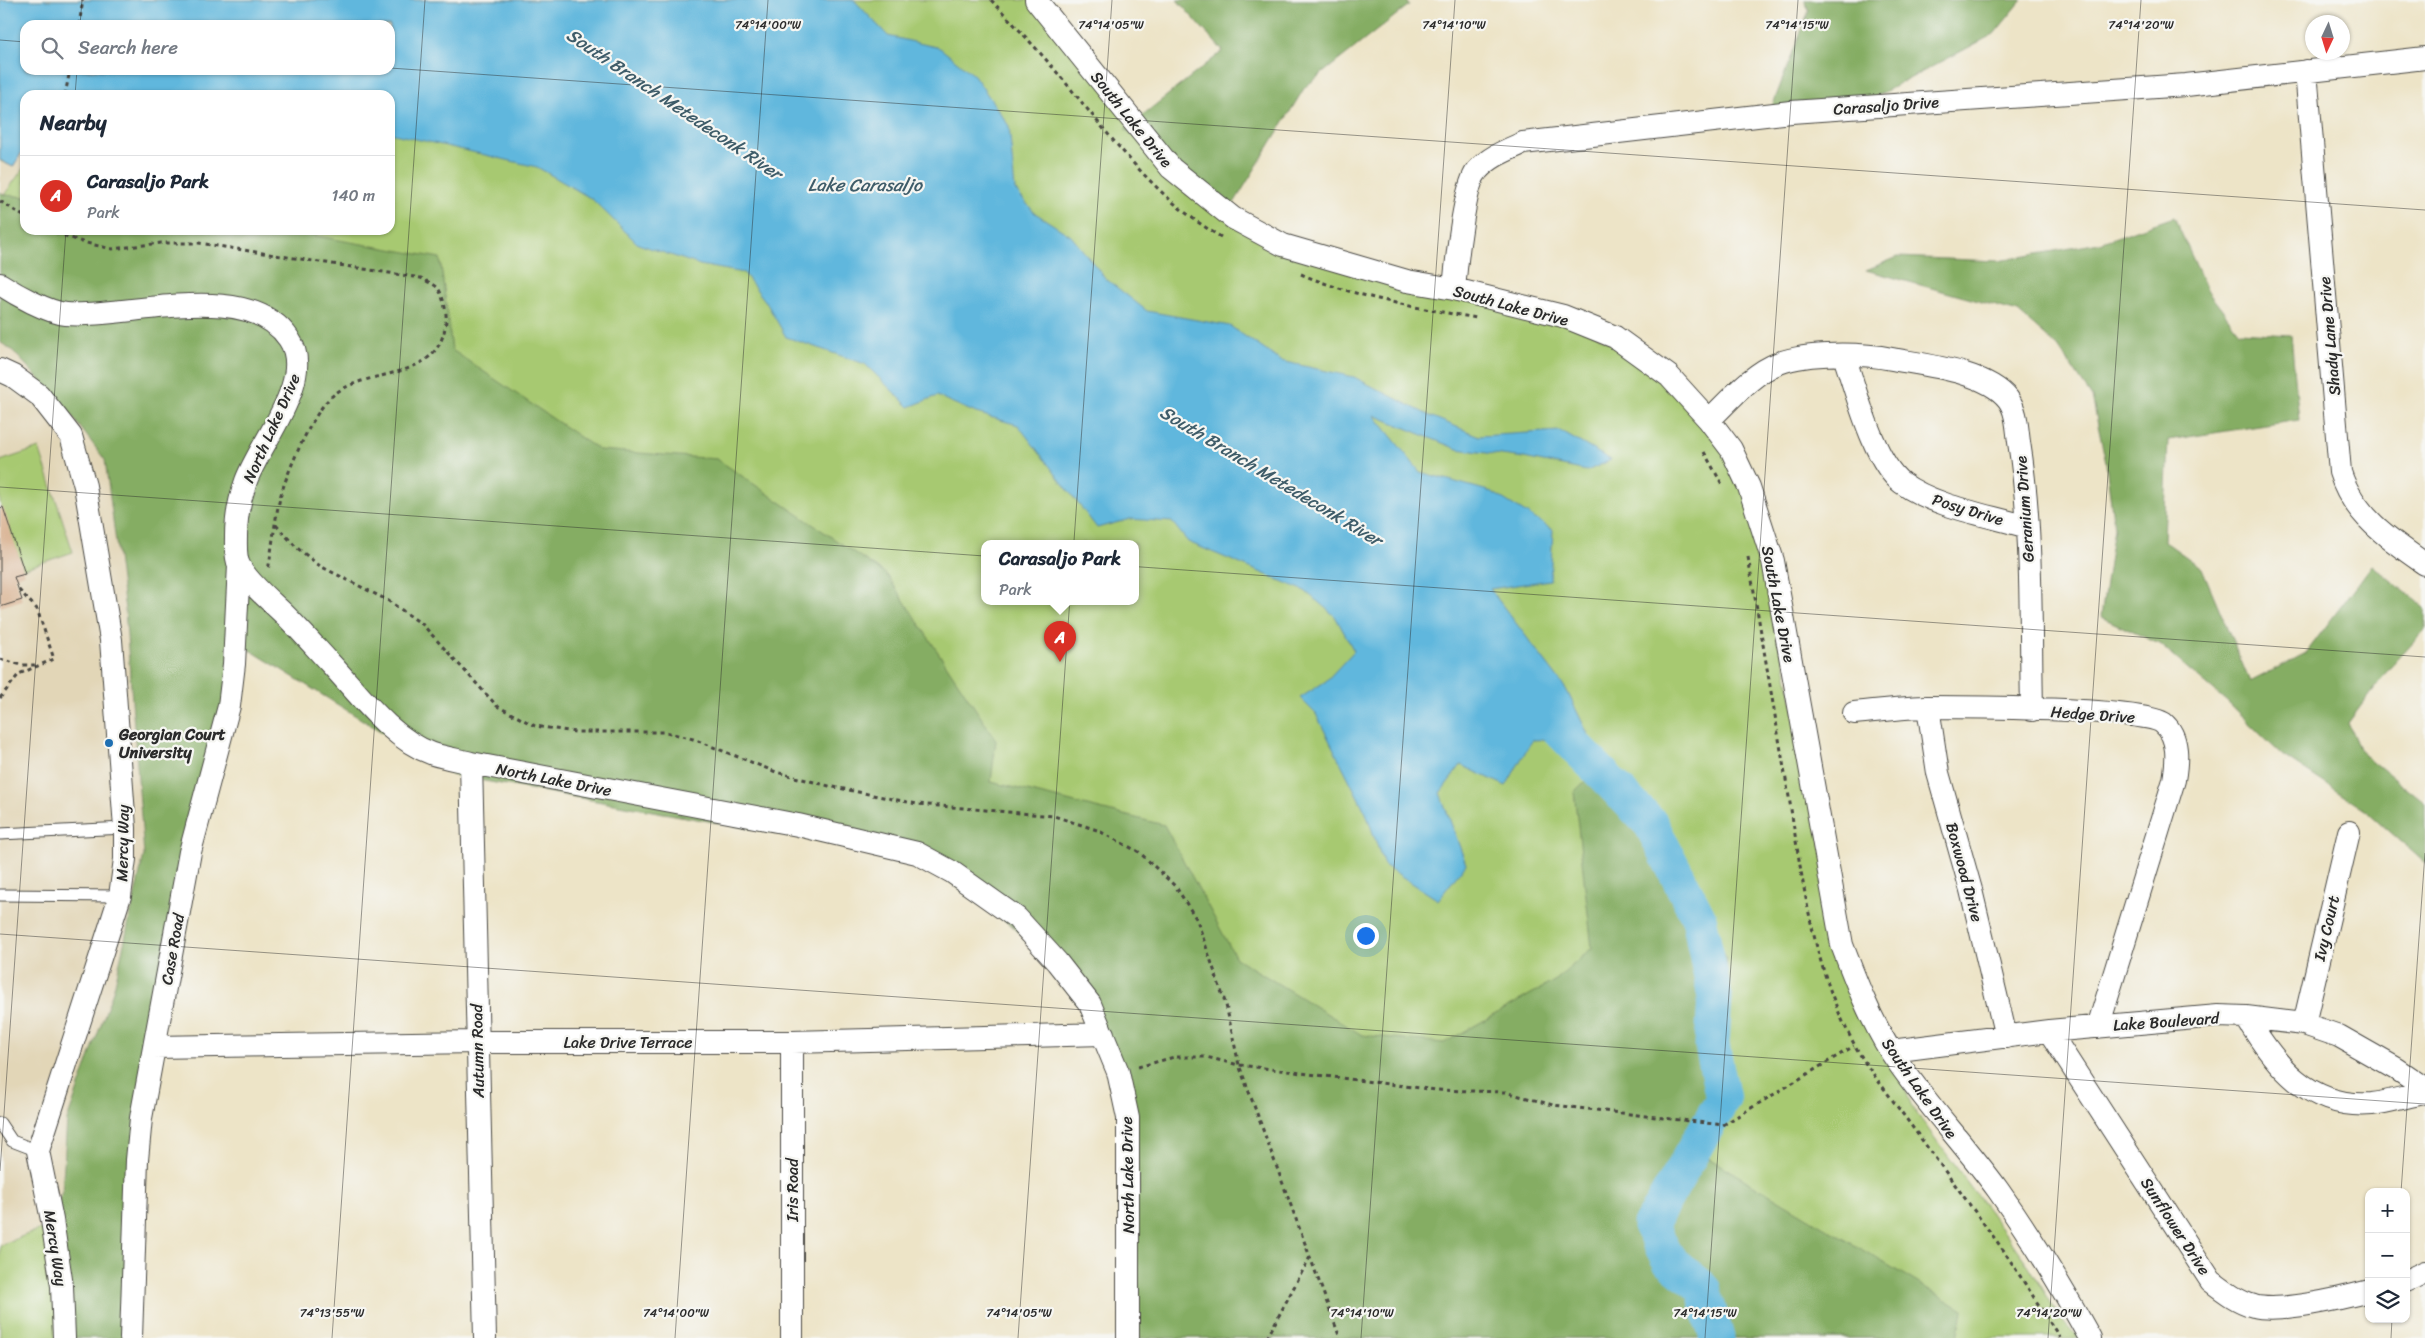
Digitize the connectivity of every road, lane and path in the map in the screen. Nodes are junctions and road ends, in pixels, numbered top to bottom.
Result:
1 (83, 0) edge
2 (991, 0) edge
3 (1036, 0) edge
4 (79, 20) edge
5 (2425, 58) edge
6 (2306, 71) junction
7 (69, 75) edge
8 (66, 90) edge
9 (0, 201) edge
10 (20, 214) edge
11 (63, 235) edge
12 (1228, 241) dead end
13 (1300, 273) dead end
14 (0, 284) edge
15 (1454, 289) junction
16 (1482, 319) dead end
17 (1844, 356) junction
18 (0, 370) edge
19 (1709, 420) junction
20 (1701, 447) dead end
21 (1727, 493) dead end
22 (276, 526) junction
23 (2027, 526) junction
24 (1748, 553) dead end
25 (2425, 564) edge
26 (239, 565) junction
27 (18, 589) dead end
28 (264, 595) junction
29 (0, 659) edge
30 (35, 665) junction
31 (0, 698) edge
32 (1928, 707) junction
33 (2032, 710) junction
34 (1854, 713) dead end
35 (471, 763) junction
36 (125, 828) junction
37 (2349, 832) dead end
38 (0, 834) edge
39 (0, 895) edge
40 (120, 896) junction
41 (2246, 1017) junction
42 (2304, 1024) junction
43 (2098, 1027) junction
44 (2049, 1031) junction
45 (1103, 1034) junction
46 (2006, 1037) junction
47 (477, 1042) junction
48 (792, 1042) junction
49 (1854, 1046) junction
50 (154, 1047) junction
51 (1891, 1051) junction
52 (1239, 1064) junction
53 (1118, 1072) junction
54 (2425, 1088) edge
55 (2425, 1092) edge
56 (0, 1123) edge
57 (38, 1151) junction
58 (1310, 1257) junction
59 (2425, 1272) edge
60 (2410, 1279) edge
61 (2365, 1292) edge
62 (64, 1338) edge
63 (130, 1338) edge
64 (485, 1338) edge
65 (792, 1338) edge
66 (1128, 1338) edge
67 (1266, 1338) edge
68 (1340, 1338) edge
69 (2060, 1338) edge
70 (2090, 1338) edge

1 - 4 path
2 - 12 path
3 - 15 street, South Lake Drive
5 - 6 street, Carasaljo Drive
6 - 15 street, Carasaljo Drive
6 - 25 street, Shady Lane Drive
7 - 8 path
9 - 10 path
11 - 22 path
13 - 16 path
14 - 26 street, North Lake Drive
15 - 19 street, South Lake Drive
17 - 19 street, Geranium Drive
17 - 23 street, Posy Drive
17 - 23 street, Geranium Drive
18 - 36 street, Mercy Way
19 - 51 street, South Lake Drive
20 - 21 path
22 - 28 path
22 - 52 path
23 - 33 street, Geranium Drive
24 - 49 path
26 - 28 street, North Lake Drive
26 - 50 street, Case Road
27 - 30 path
28 - 35 street, North Lake Drive
29 - 30 path
30 - 31 path
32 - 33 street, Hedge Drive
32 - 34 street, Hedge Drive
32 - 46 street, Boxwood Drive
33 - 43 street, Hedge Drive
35 - 45 street, North Lake Drive
35 - 47 street, Autumn Road
36 - 38 lane
36 - 40 street, Mercy Way
37 - 42 street, Ivy Court
39 - 40 lane
40 - 57 street, Mercy Way
41 - 42 street, Lake Boulevard
41 - 43 street, Lake Boulevard
41 - 55 street
42 - 54 street, Lake Boulevard
43 - 44 street, Lake Boulevard
44 - 46 street, Lake Boulevard
44 - 61 street, Sunflower Drive
45 - 48 street, Lake Drive Terrace
45 - 53 street, North Lake Drive
46 - 51 street, Lake Boulevard
47 - 48 street, Lake Drive Terrace
47 - 50 street, Lake Drive Terrace
47 - 64 street, Autumn Road
48 - 65 street, Iris Road
49 - 52 path
49 - 69 path
50 - 63 street, Case Road
51 - 70 street, South Lake Drive
52 - 53 path
52 - 58 path
53 - 66 street, North Lake Drive
56 - 57 lane
57 - 62 street, Mercy Way
58 - 67 path
58 - 68 path
59 - 60 street

